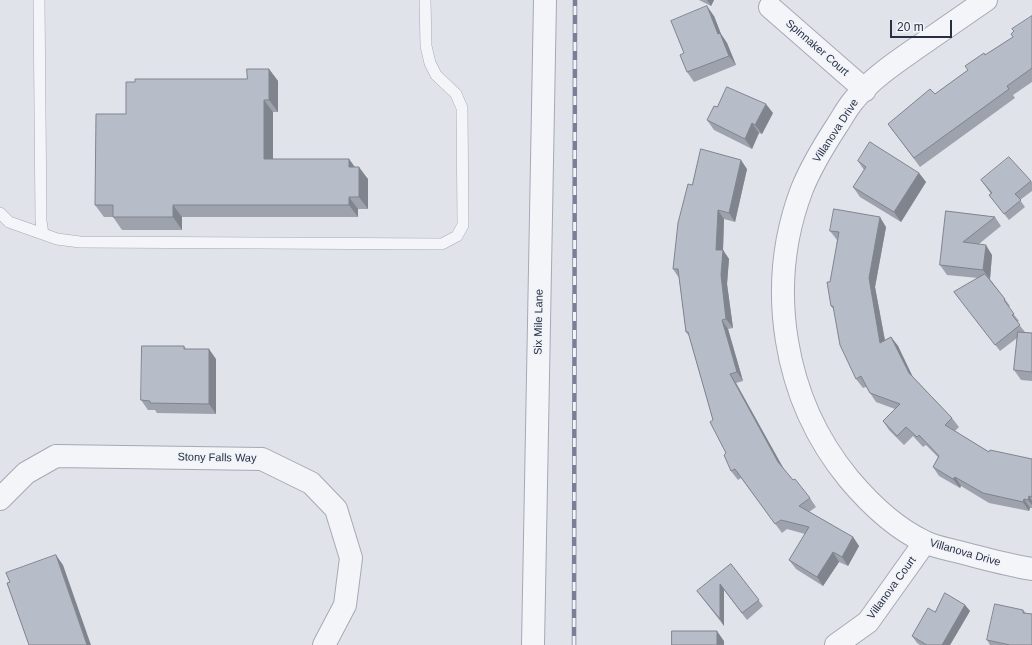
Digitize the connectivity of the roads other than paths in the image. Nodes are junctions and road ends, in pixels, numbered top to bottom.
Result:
1 (39, 0) edge
2 (425, 0) edge
3 (545, 0) edge
4 (986, 0) edge
5 (770, 6) dead end
6 (865, 90) junction
7 (0, 213) edge
8 (44, 234) junction
9 (0, 499) edge
10 (925, 542) junction
11 (1032, 569) edge
12 (324, 645) edge
13 (533, 645) edge
14 (836, 645) edge

1 - 8 lane
2 - 8 lane
3 - 13 street, Six Mile Lane
4 - 6 street, Villanova Drive
5 - 6 street, Spinnaker Court
6 - 10 street, Villanova Drive
7 - 8 lane
9 - 12 street, Stony Falls Way
10 - 11 street, Villanova Drive
10 - 14 street, Villanova Court

